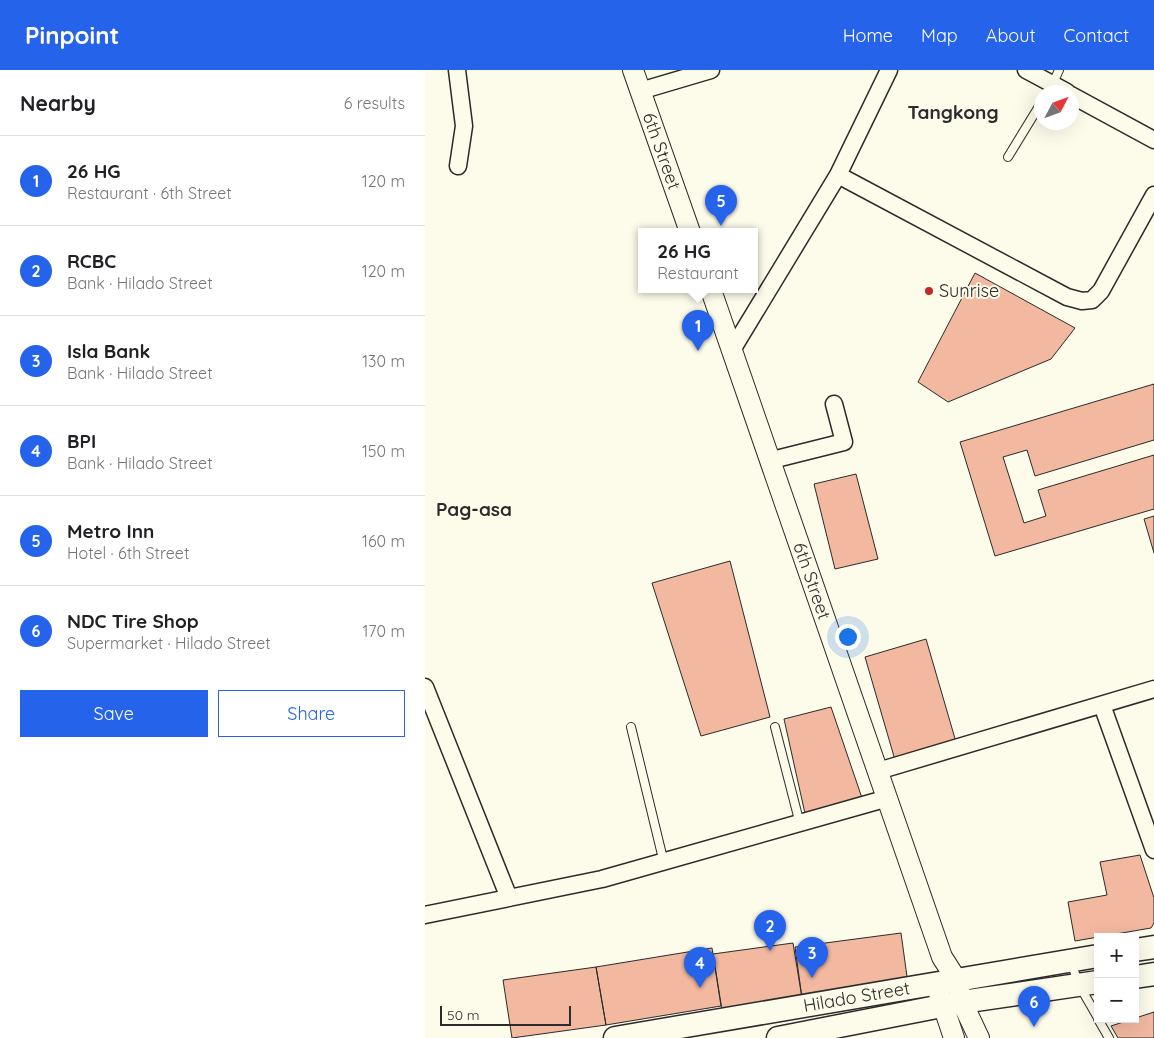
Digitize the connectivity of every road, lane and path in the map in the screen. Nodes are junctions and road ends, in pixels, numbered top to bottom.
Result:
1 (457, 70) edge
2 (633, 70) edge
3 (711, 70) edge
4 (889, 70) edge
5 (1027, 70) edge
6 (1057, 85) edge
7 (640, 91) junction
8 (1079, 99) edge
9 (1034, 115) edge
10 (1154, 140) edge
11 (1008, 157) dead end
12 (457, 166) dead end
13 (838, 175) junction
14 (1154, 195) edge
15 (689, 228) edge
16 (712, 293) edge
17 (732, 350) junction
18 (834, 404) dead end
19 (772, 460) junction
20 (425, 687) edge
21 (1154, 689) edge
22 (1102, 705) junction
23 (631, 727) dead end
24 (775, 727) dead end
25 (878, 771) junction
26 (888, 798) junction
27 (800, 824) junction
28 (1154, 850) edge
29 (664, 863) junction
30 (509, 898) junction
31 (425, 915) edge
32 (1154, 947) edge
33 (1139, 949) edge
34 (1094, 957) edge
35 (1070, 960) junction
36 (1154, 974) edge
37 (1139, 976) edge
38 (946, 981) junction
39 (1088, 984) edge
40 (952, 1004) junction
41 (1094, 1005) edge
42 (822, 1021) edge
43 (1100, 1023) edge
44 (703, 1031) edge
45 (615, 1038) edge
46 (778, 1038) edge
47 (954, 1038) edge
48 (979, 1038) edge
49 (1109, 1038) edge

1 - 12 street
2 - 7 street, 6th Street
3 - 7 street
4 - 13 street
5 - 6 street
7 - 15 street, 6th Street
8 - 10 street
9 - 11 lane
13 - 14 street
13 - 17 street
16 - 17 street, 6th Street
17 - 19 street, 6th Street
18 - 19 street
19 - 25 street, 6th Street
20 - 30 street
21 - 22 street
22 - 25 street
22 - 28 street
23 - 29 lane
24 - 27 lane
25 - 26 street, 6th Street
26 - 27 street
26 - 38 street, 6th Street
27 - 29 street
29 - 30 street
30 - 31 street
32 - 33 main road
34 - 35 main road, Hilado Street
35 - 38 main road, Hilado Street
35 - 39 lane
36 - 37 main road
38 - 40 street, 6th Street
38 - 42 main road, Hilado Street
39 - 40 main road, Hilado Street
39 - 41 lane
40 - 42 main road, Hilado Street
40 - 47 street
40 - 48 street
42 - 44 main road, Hilado Street
42 - 46 main road, Hilado Street
43 - 49 lane
44 - 45 main road, Hilado Street

